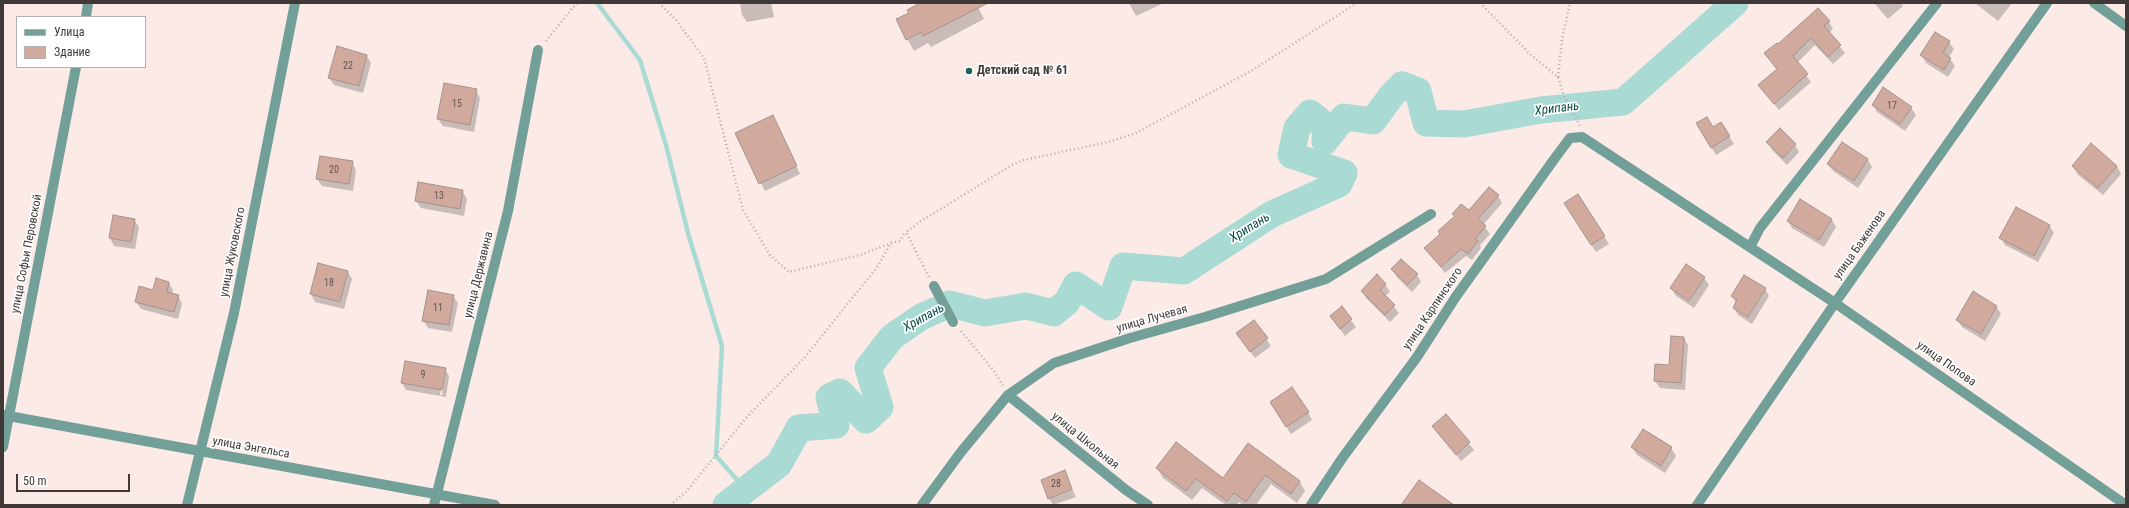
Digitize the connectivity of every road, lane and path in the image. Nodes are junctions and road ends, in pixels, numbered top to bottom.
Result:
1 (88, 3) edge
2 (295, 3) edge
3 (580, 3) edge
4 (659, 3) edge
5 (1357, 3) edge
6 (1480, 3) edge
7 (1570, 3) edge
8 (1937, 3) edge
9 (2047, 3) edge
10 (2094, 3) edge
11 (86, 16) edge
12 (2126, 26) edge
13 (538, 50) joint
14 (76, 68) edge
15 (1558, 77) junction
16 (1582, 137) junction
17 (1431, 214) dead end
18 (906, 232) junction
19 (891, 243) junction
20 (1750, 247) junction
21 (934, 286) joint
22 (1835, 303) junction
23 (954, 322) joint
24 (1008, 395) junction
25 (6, 415) edge
26 (3, 447) edge
27 (199, 452) junction
28 (437, 494) junction
29 (187, 505) edge
30 (434, 505) edge
31 (495, 505) edge
32 (670, 505) edge
33 (922, 505) edge
34 (1148, 505) edge
35 (1311, 505) edge
36 (1697, 505) edge
37 (2126, 505) edge

1 - 11 street
2 - 27 street, улица Жуковского
3 - 13 path
4 - 19 path
5 - 18 path
6 - 15 path
7 - 15 path
8 - 20 street
9 - 22 street, улица Баженова
10 - 12 street
13 - 28 street, улица Державина
14 - 25 street, улица Софьи Перовской
15 - 16 path
16 - 20 street, улица Попова
16 - 35 street, улица Карпинского
17 - 24 street, улица Лучевая
18 - 19 path
18 - 21 path
19 - 32 path
20 - 22 street, улица Попова
21 - 23 street
22 - 36 street, улица Баженова
22 - 37 street, улица Попова
23 - 24 path
24 - 33 street, улица Лучевая
24 - 34 street, улица Школьная
25 - 26 street, улица Софьи Перовской
25 - 27 street, улица Энгельса
27 - 28 street, улица Энгельса
27 - 29 street, улица Жуковского
28 - 30 street, улица Державина
28 - 31 street, улица Энгельса

